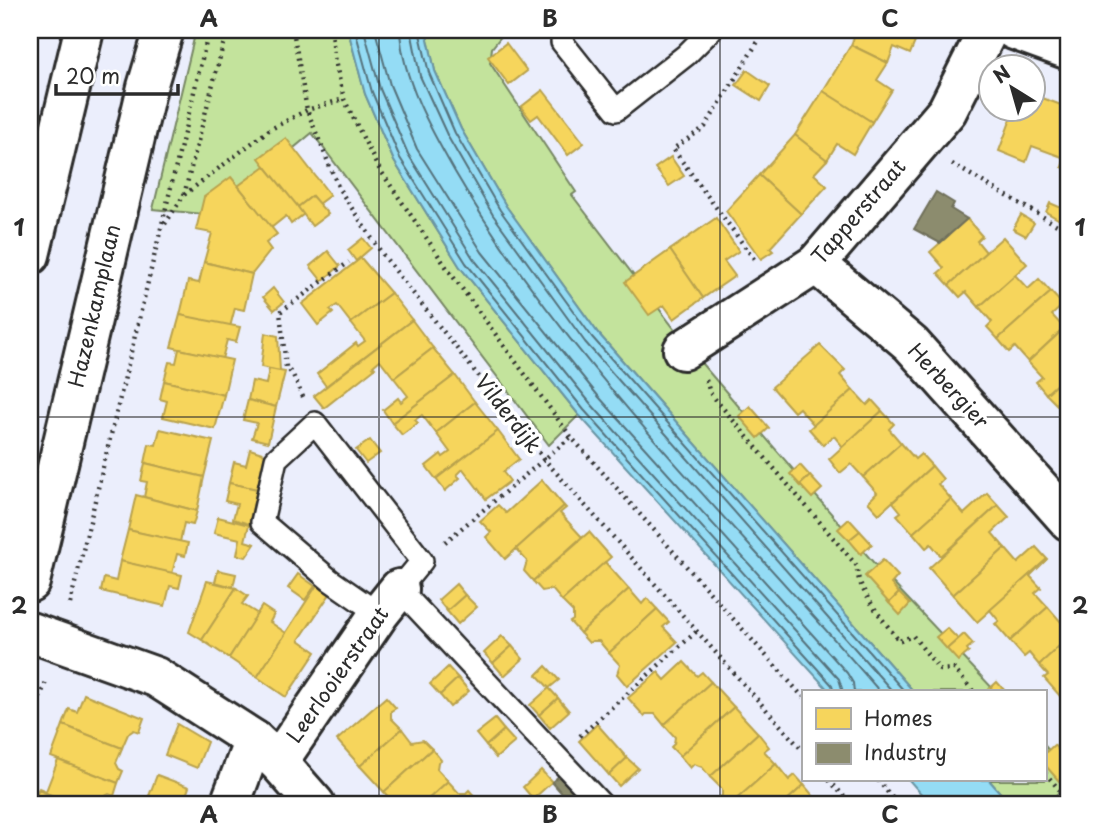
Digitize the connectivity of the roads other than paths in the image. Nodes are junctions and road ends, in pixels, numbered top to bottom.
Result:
1 (84, 30) edge
2 (164, 30) edge
3 (711, 30) edge
4 (988, 30) edge
5 (1014, 30) edge
6 (562, 42) dead end
7 (1069, 50) edge
8 (30, 255) edge
9 (816, 264) junction
10 (683, 350) road end
11 (1067, 514) edge
12 (30, 582) edge
13 (400, 588) junction
14 (45, 637) edge
15 (266, 751) junction
16 (230, 804) edge
17 (315, 804) edge
18 (601, 804) edge

1 - 8 street
2 - 12 street, Hazenkamplaan
3 - 6 lane
4 - 9 street, Tapperstraat
5 - 7 street
9 - 10 street, Tapperstraat
9 - 11 street, Herbergier
13 - 13 lane
13 - 15 street, Leerlooierstraat
13 - 18 lane
14 - 15 street, Leerlooierstraat
15 - 16 street
15 - 17 street, Leerlooierstraat

